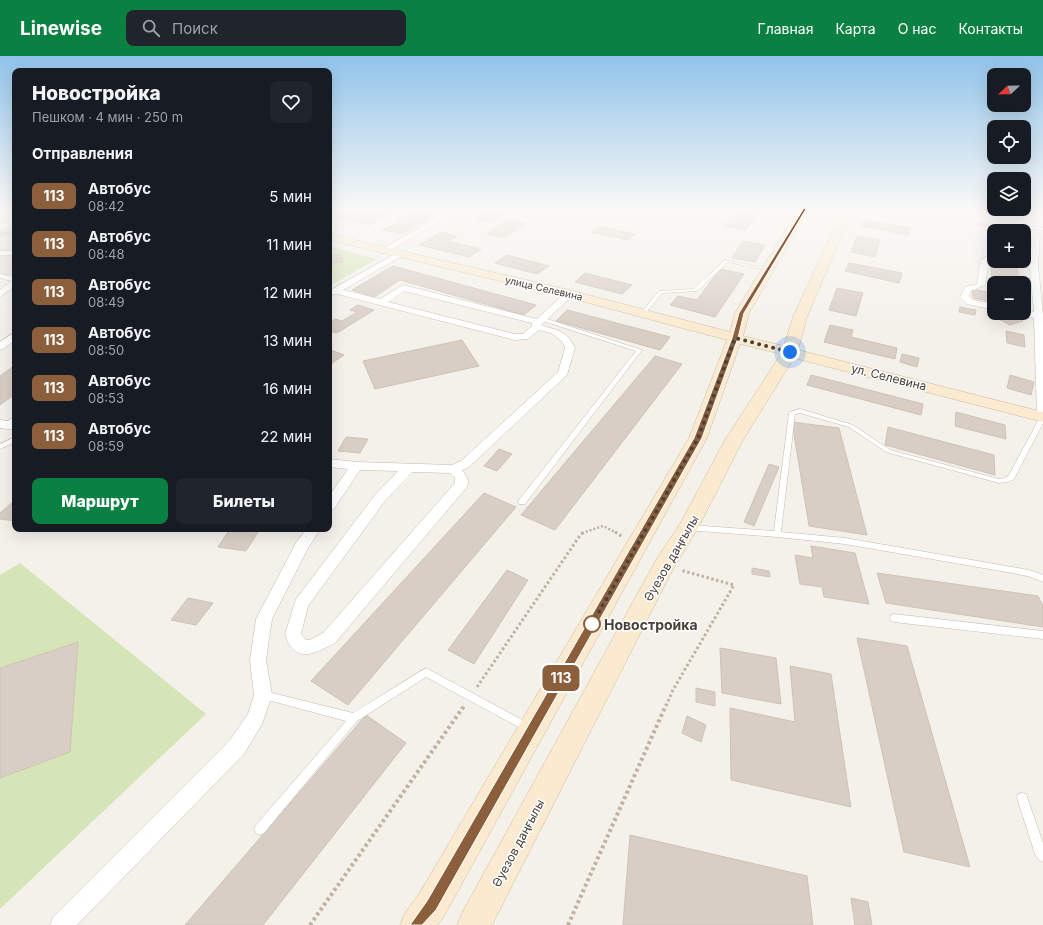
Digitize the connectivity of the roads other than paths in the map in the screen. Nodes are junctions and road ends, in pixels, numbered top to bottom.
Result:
1 (383, 250) edge
2 (780, 250) edge
3 (830, 250) edge
4 (1035, 250) edge
5 (0, 253) edge
6 (12, 253) edge
7 (400, 255) junction
8 (987, 259) edge
9 (1031, 265) edge
10 (1034, 266) junction
11 (768, 269) junction
12 (0, 276) edge
13 (12, 280) edge
14 (12, 284) edge
15 (333, 293) edge
16 (0, 294) edge
17 (569, 294) junction
18 (380, 303) junction
19 (987, 305) edge
20 (643, 313) junction
21 (1031, 314) edge
22 (1038, 316) junction
23 (539, 323) junction
24 (1042, 331) edge
25 (12, 337) edge
26 (735, 338) junction
27 (0, 347) edge
28 (790, 352) junction
29 (1043, 416) edge
30 (12, 441) edge
31 (0, 447) edge
32 (332, 463) edge
33 (357, 466) junction
34 (409, 468) junction
35 (453, 469) junction
36 (332, 502) edge
37 (522, 502) dead end
38 (688, 528) junction
39 (311, 532) edge
40 (777, 534) junction
41 (1043, 578) edge
42 (894, 618) dead end
43 (1043, 635) edge
44 (263, 695) junction
45 (354, 718) junction
46 (532, 730) junction
47 (1022, 798) dead end
48 (260, 829) dead end
49 (1043, 856) edge
50 (62, 925) edge
51 (417, 925) edge
52 (474, 925) edge

1 - 7 main road, улица Селевина
2 - 11 main road
3 - 28 main road, Әуезов даңғылы
4 - 10 street
5 - 6 street
7 - 15 street
7 - 17 main road, улица Селевина
8 - 19 street
9 - 10 street
10 - 22 street
11 - 20 lane
11 - 26 main road
12 - 13 street
14 - 16 street
15 - 18 street
17 - 20 main road, улица Селевина
17 - 23 street
18 - 23 street
18 - 23 street
20 - 26 main road, улица Селевина
21 - 22 street
22 - 24 street
23 - 35 street
23 - 37 lane
24 - 29 street
25 - 27 street
26 - 28 main road, ул. Селевина
26 - 46 main road
28 - 29 main road, ул. Селевина
28 - 38 main road, Әуезов даңғылы
29 - 40 lane
30 - 31 lane
32 - 33 street
33 - 34 street
33 - 36 street
34 - 35 street
34 - 35 street
38 - 40 lane
38 - 52 main road, Әуезов даңғылы
39 - 44 street
40 - 41 lane
42 - 43 lane
44 - 45 lane
44 - 50 street
45 - 46 lane
45 - 48 lane
46 - 51 main road
47 - 49 lane

